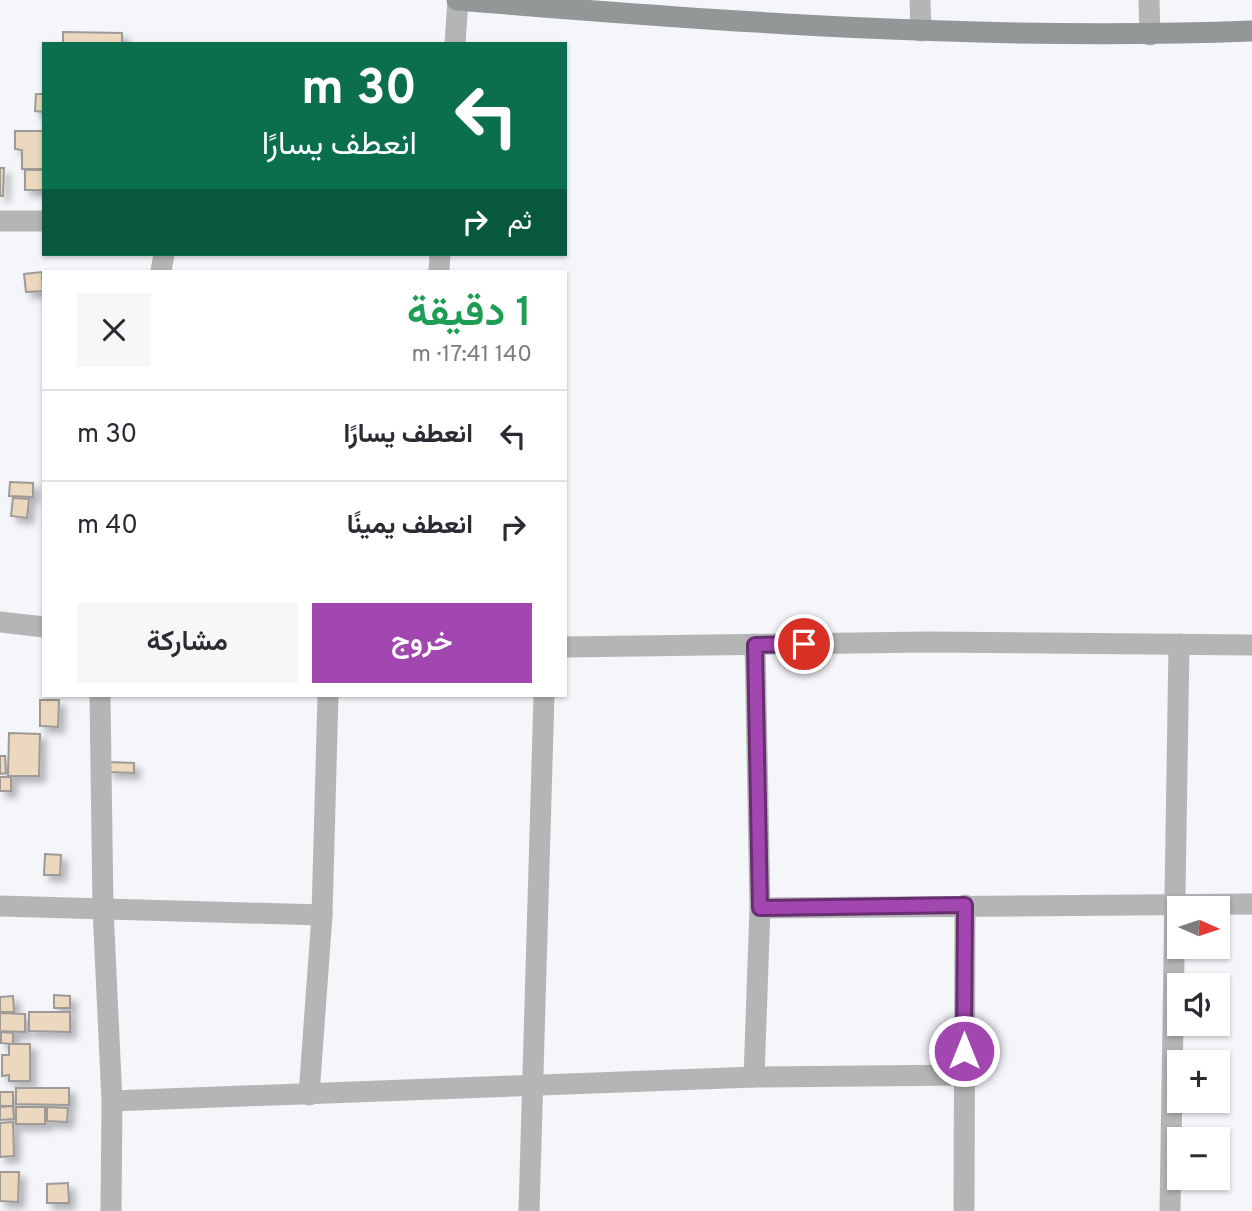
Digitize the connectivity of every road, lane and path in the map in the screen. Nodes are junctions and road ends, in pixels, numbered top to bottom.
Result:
1 (457, 0) edge
2 (920, 0) edge
3 (1149, 0) edge
4 (661, 8) edge
5 (921, 31) junction
6 (1252, 31) edge
7 (1150, 35) junction
8 (455, 42) edge
9 (0, 221) edge
10 (42, 221) edge
11 (0, 622) edge
12 (42, 627) edge
13 (1179, 644) junction
14 (755, 645) junction
15 (1252, 645) edge
16 (567, 647) edge
17 (100, 697) edge
18 (328, 697) edge
19 (544, 697) edge
20 (1175, 896) edge
21 (1167, 903) edge
22 (1230, 904) edge
23 (1252, 904) edge
24 (965, 905) junction
25 (0, 906) edge
26 (760, 908) junction
27 (103, 909) junction
28 (322, 915) junction
29 (1174, 959) edge
30 (964, 1075) junction
31 (754, 1077) junction
32 (532, 1086) junction
33 (309, 1095) junction
34 (112, 1101) junction
35 (111, 1211) edge
36 (528, 1211) edge
37 (964, 1211) edge
38 (1170, 1211) edge

1 - 4 street
1 - 8 street
2 - 5 street
3 - 7 street
4 - 5 street
5 - 7 street
6 - 7 street
9 - 10 street
11 - 12 street
13 - 14 street
13 - 15 street
13 - 20 street
14 - 16 street
14 - 26 street
17 - 27 street
18 - 28 street
19 - 32 street
21 - 24 street
22 - 23 street
24 - 26 street
24 - 30 street
25 - 27 street
26 - 31 street
27 - 28 street
27 - 34 street
28 - 33 street
29 - 38 street
30 - 31 street
30 - 37 street
31 - 32 street
32 - 33 street
32 - 36 street
33 - 34 street
34 - 35 street

